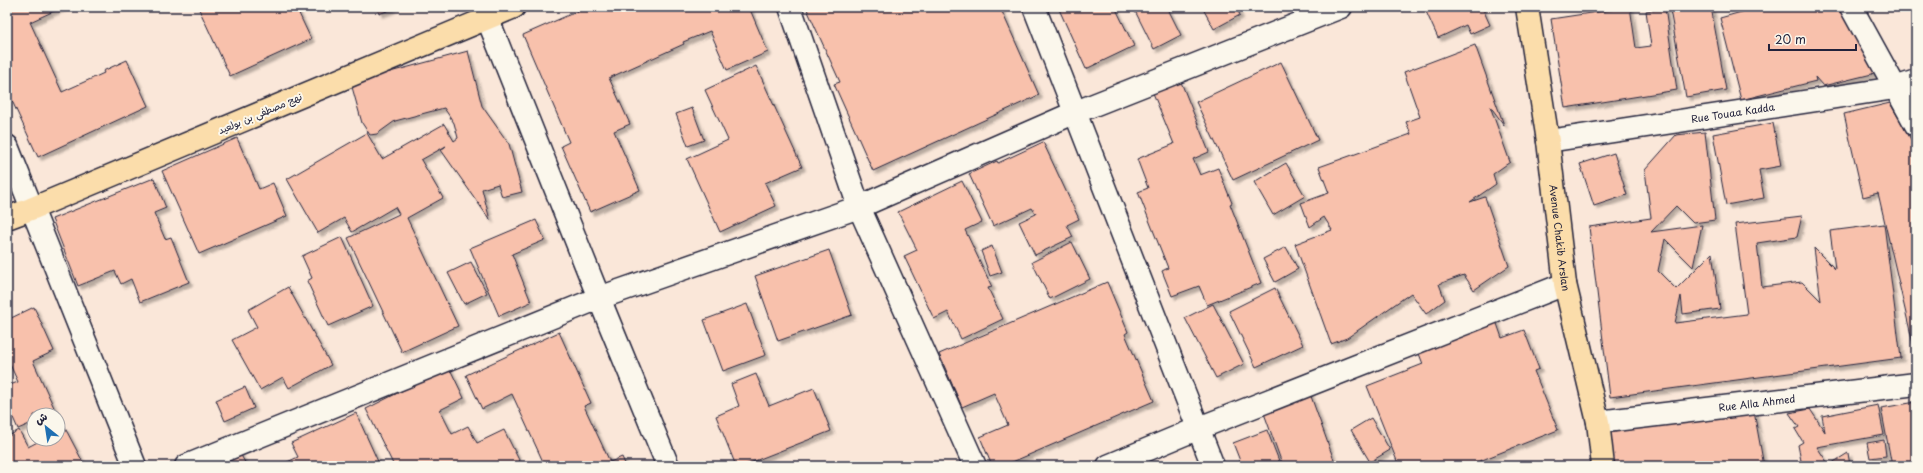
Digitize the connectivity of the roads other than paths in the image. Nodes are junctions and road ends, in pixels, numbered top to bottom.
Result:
1 (514, 7) edge
2 (790, 7) edge
3 (1034, 7) edge
4 (1341, 7) edge
5 (1527, 7) edge
6 (1851, 7) edge
7 (487, 12) edge
8 (1916, 81) edge
9 (1895, 88) junction
10 (1076, 112) junction
11 (1916, 125) edge
12 (1548, 141) junction
13 (7, 146) edge
14 (859, 207) junction
15 (32, 209) junction
16 (7, 218) edge
17 (1565, 284) junction
18 (599, 298) junction
19 (1916, 384) edge
20 (1598, 422) junction
21 (1199, 428) junction
22 (135, 466) edge
23 (186, 466) edge
24 (668, 466) edge
25 (974, 466) edge
26 (1108, 466) edge
27 (1213, 466) edge
28 (1604, 466) edge

1 - 7 main road, نهج مصطفى بن بولعيد
2 - 14 street
3 - 10 street
4 - 10 street
5 - 12 main road, Avenue Chakib Arslan
6 - 9 street
7 - 15 main road, نهج مصطفى بن بولعيد
7 - 18 street
8 - 9 street, Rue Touaa Kadda
9 - 11 street
9 - 12 street, Rue Touaa Kadda
10 - 14 street
10 - 21 street
12 - 17 main road, Avenue Chakib Arslan
13 - 15 street
14 - 18 street
14 - 25 street
15 - 16 main road, نهج مصطفى بن بولعيد
15 - 22 street
17 - 20 main road, Avenue Chakib Arslan
17 - 21 street
18 - 23 street
18 - 24 street
19 - 20 street, Rue Alla Ahmed
20 - 28 main road, Avenue Chakib Arslan
21 - 26 street
21 - 27 street

